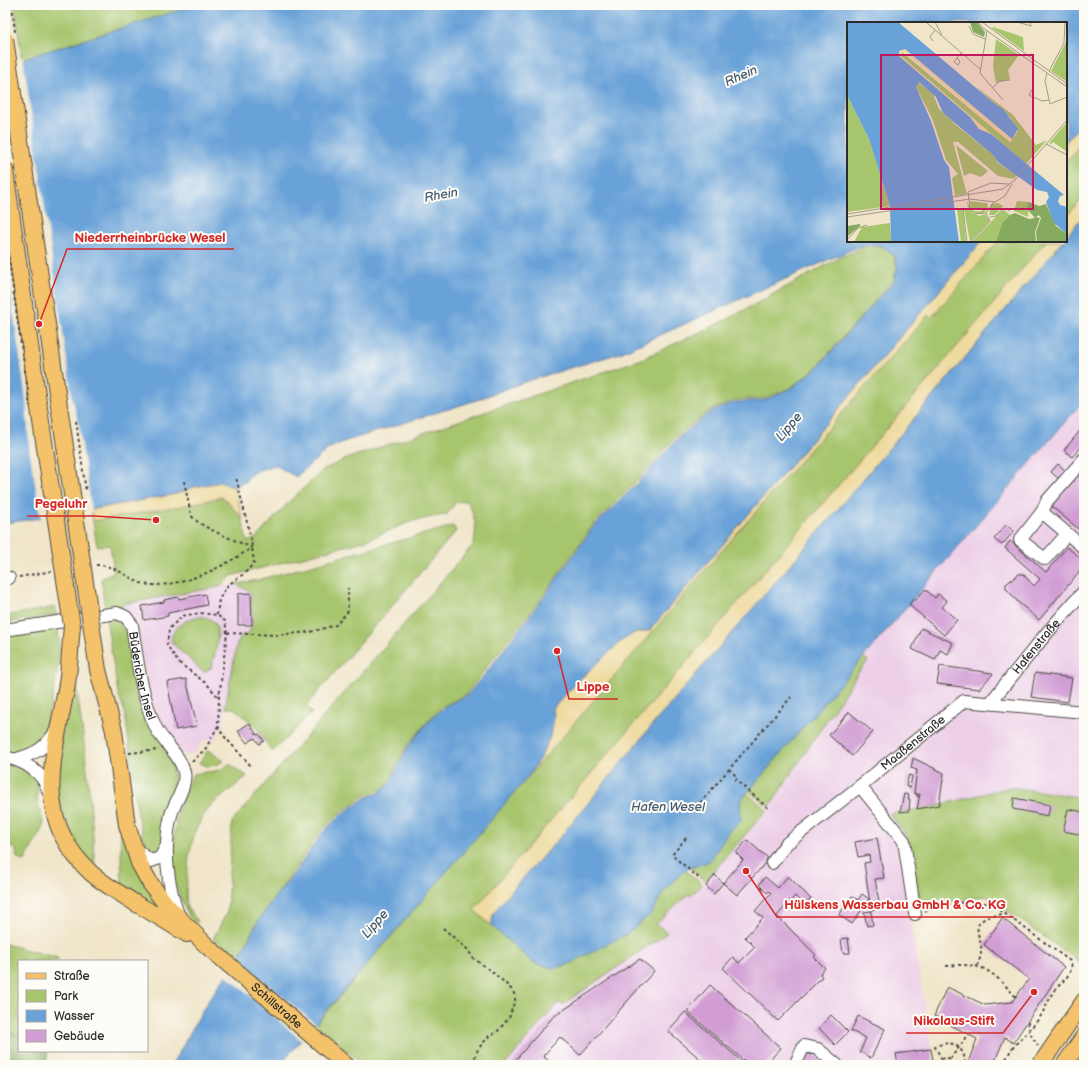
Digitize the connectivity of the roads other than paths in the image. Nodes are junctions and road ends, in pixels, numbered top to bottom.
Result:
1 (5, 39) edge
2 (5, 170) edge
3 (1084, 459) edge
4 (1042, 512) junction
5 (1067, 534) junction
6 (1084, 548) edge
7 (1084, 591) edge
8 (5, 631) edge
9 (990, 703) junction
10 (1084, 712) edge
11 (58, 726) junction
12 (11, 758) edge
13 (860, 786) junction
14 (52, 802) junction
15 (134, 848) junction
16 (166, 848) junction
17 (772, 863) dead end
18 (920, 913) road end
19 (179, 918) junction
20 (207, 946) junction
21 (1084, 1001) edge
22 (1084, 1036) edge
23 (343, 1062) edge
24 (795, 1065) edge
25 (837, 1065) edge
26 (1040, 1065) edge
27 (1064, 1065) edge

1 - 15 main road, bridge
2 - 11 main road, bridge
3 - 4 street
4 - 5 street
4 - 5 street
5 - 6 street
7 - 9 street, Hafenstraße
8 - 16 street, Büdericher Insel
9 - 10 street, Maaßenstraße
9 - 13 street, Maaßenstraße
11 - 12 street
11 - 14 main road
12 - 14 street
13 - 17 street, Maaßenstraße
13 - 18 street
14 - 20 main road
15 - 16 street
15 - 19 main road
16 - 19 street
19 - 20 main road
20 - 23 main road, Schillstraße
21 - 26 main road
22 - 27 main road
24 - 25 street

